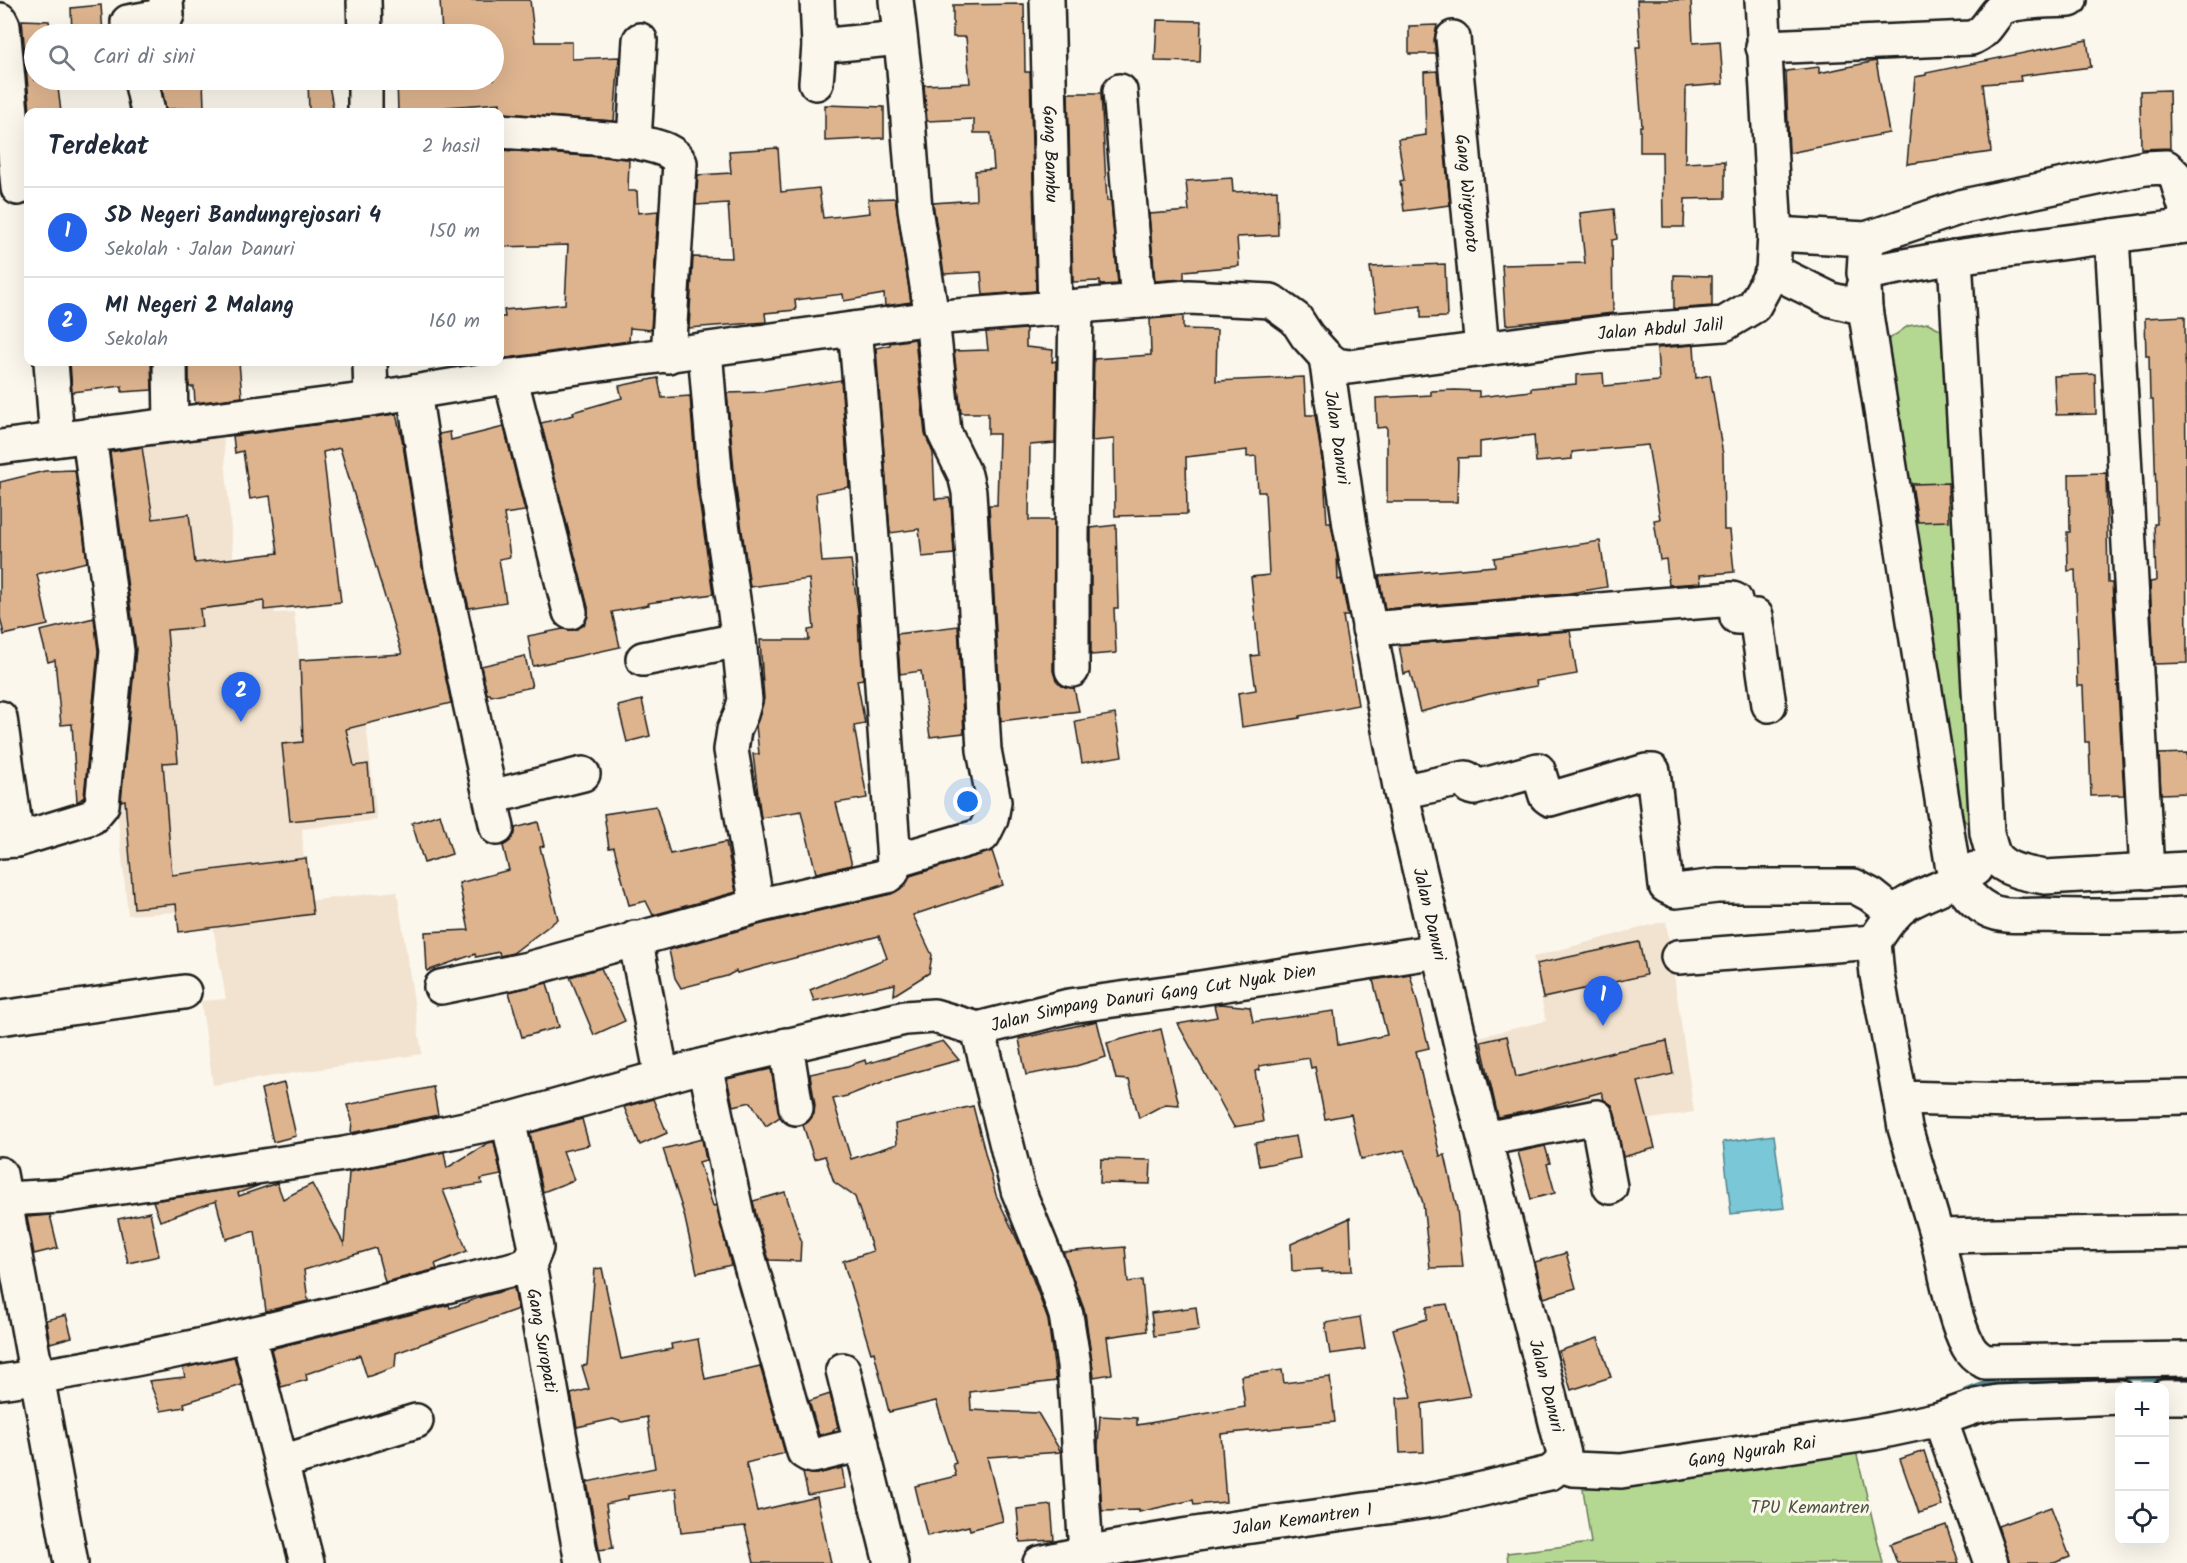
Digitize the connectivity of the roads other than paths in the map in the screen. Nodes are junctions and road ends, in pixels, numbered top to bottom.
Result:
1 (166, 0) edge
2 (364, 0) edge
3 (817, 0) edge
4 (896, 0) edge
5 (1047, 0) edge
6 (1762, 0) edge
7 (2070, 0) edge
8 (0, 20) edge
9 (128, 24) edge
10 (364, 24) edge
11 (900, 38) junction
12 (1453, 38) dead end
13 (640, 40) dead end
14 (819, 46) junction
15 (1763, 46) junction
16 (816, 83) dead end
17 (143, 90) edge
18 (365, 90) edge
19 (1120, 91) dead end
20 (147, 108) edge
21 (365, 108) edge
22 (504, 131) edge
23 (634, 141) junction
24 (16, 189) edge
25 (2187, 212) edge
26 (2187, 226) edge
27 (1775, 234) junction
28 (2112, 236) junction
29 (1866, 239) junction
30 (1955, 257) junction
31 (1773, 271) junction
32 (1864, 273) junction
33 (1138, 302) junction
34 (1066, 308) junction
35 (1865, 308) junction
36 (932, 318) junction
37 (855, 329) junction
38 (1482, 349) junction
39 (705, 350) junction
40 (668, 356) junction
41 (1326, 357) junction
42 (51, 366) edge
43 (170, 366) edge
44 (370, 366) edge
45 (510, 376) junction
46 (414, 392) junction
47 (371, 399) junction
48 (171, 425) junction
49 (89, 435) junction
50 (57, 439) junction
51 (0, 447) edge
52 (570, 612) dead end
53 (1369, 629) junction
54 (739, 640) junction
55 (643, 659) dead end
56 (1072, 670) dead end
57 (1769, 705) dead end
58 (0, 718) edge
59 (583, 774) dead end
60 (1401, 792) junction
61 (491, 797) junction
62 (497, 828) dead end
63 (8, 840) edge
64 (1994, 856) junction
65 (894, 861) junction
66 (2187, 869) edge
67 (2147, 872) junction
68 (1959, 881) junction
69 (757, 906) junction
70 (1895, 914) junction
71 (2187, 914) edge
72 (634, 938) junction
73 (1874, 942) junction
74 (1438, 951) junction
75 (1678, 957) dead end
76 (441, 987) dead end
77 (184, 993) dead end
78 (0, 1018) edge
79 (978, 1029) junction
80 (786, 1045) junction
81 (705, 1065) junction
82 (662, 1077) junction
83 (2187, 1097) edge
84 (1900, 1098) junction
85 (796, 1108) dead end
86 (508, 1120) junction
87 (1485, 1139) junction
88 (3, 1186) edge
89 (1610, 1187) dead end
90 (2187, 1232) edge
91 (5, 1236) edge
92 (1937, 1236) junction
93 (529, 1265) junction
94 (249, 1335) junction
95 (2187, 1359) edge
96 (843, 1370) dead end
97 (38, 1377) junction
98 (0, 1382) edge
99 (2115, 1397) edge
100 (2169, 1397) edge
101 (2187, 1397) edge
102 (1941, 1419) junction
103 (416, 1421) dead end
104 (862, 1444) junction
105 (282, 1462) junction
106 (1560, 1465) junction
107 (1086, 1552) junction
108 (1147, 1553) edge
109 (71, 1563) edge
110 (307, 1563) edge
111 (582, 1563) edge
112 (891, 1563) edge
113 (1040, 1563) edge
114 (1991, 1563) edge

1 - 9 street
2 - 10 street
3 - 14 street
4 - 11 street
5 - 34 street, Gang Bambu
6 - 15 street, Jalan Abdul Jalil
7 - 15 street
8 - 24 street
11 - 14 street
11 - 36 street
12 - 38 street, Gang Wiryonoto
13 - 23 street
14 - 16 street
15 - 27 street, Jalan Abdul Jalil
17 - 20 street
18 - 21 street
19 - 33 street
22 - 23 street
23 - 40 street
25 - 29 street
26 - 28 street
27 - 29 street
27 - 31 street, Jalan Abdul Jalil
28 - 30 street
28 - 67 street
29 - 32 street
30 - 32 street
30 - 64 street
31 - 35 street
31 - 38 street, Jalan Abdul Jalil
32 - 35 street
33 - 34 street
33 - 41 street
34 - 36 street
34 - 56 street, Gang Bambu
35 - 68 street
36 - 37 street
36 - 65 street
37 - 39 street
37 - 65 street
38 - 41 street, Jalan Abdul Jalil
39 - 40 street
39 - 54 street
40 - 45 street
41 - 53 street, Jalan Danuri
42 - 50 street
43 - 48 street
44 - 47 street
45 - 46 street
45 - 52 street
46 - 47 street
46 - 61 street
47 - 48 street
48 - 49 street
49 - 50 street
49 - 63 street
50 - 51 street
53 - 57 street
53 - 60 street, Jalan Danuri
54 - 55 street
54 - 69 street
58 - 63 street
59 - 61 street
60 - 70 street
60 - 74 street, Jalan Danuri
61 - 62 street
64 - 67 street
64 - 68 street
65 - 69 street
66 - 67 street
68 - 70 street
68 - 71 street
69 - 72 street
70 - 73 street
72 - 76 street
72 - 82 street
73 - 75 street
73 - 84 street
74 - 79 street, Jalan Simpang Danuri Gang Cut Nyak Dien
74 - 87 street, Jalan Danuri
77 - 78 street
79 - 80 street, Jalan Simpang Danuri Gang Cut Nyak Dien
79 - 107 street
80 - 81 street, Jalan Simpang Danuri Gang Cut Nyak Dien
80 - 85 street
81 - 82 street, Jalan Simpang Danuri Gang Cut Nyak Dien
81 - 104 street
82 - 86 street, Jalan Simpang Danuri Gang Cut Nyak Dien
83 - 84 street
84 - 92 street
86 - 88 street, Jalan Simpang Danuri Gang Cut Nyak Dien
86 - 93 street, Gang Suropati
87 - 89 street
87 - 106 street, Jalan Danuri
88 - 91 street
90 - 92 street
91 - 97 street
92 - 95 street
93 - 94 street
93 - 111 street, Gang Suropati
94 - 97 street
94 - 105 street
96 - 104 street
97 - 98 street
97 - 109 street
99 - 102 street, Gang Ngurah Rai
100 - 101 street
102 - 106 street, Gang Ngurah Rai
102 - 114 street
103 - 105 street
104 - 112 street
105 - 110 street
106 - 108 street, Jalan Kemantren 1
107 - 108 street, Jalan Kemantren 1
107 - 113 street, Jalan Kemantren 1

